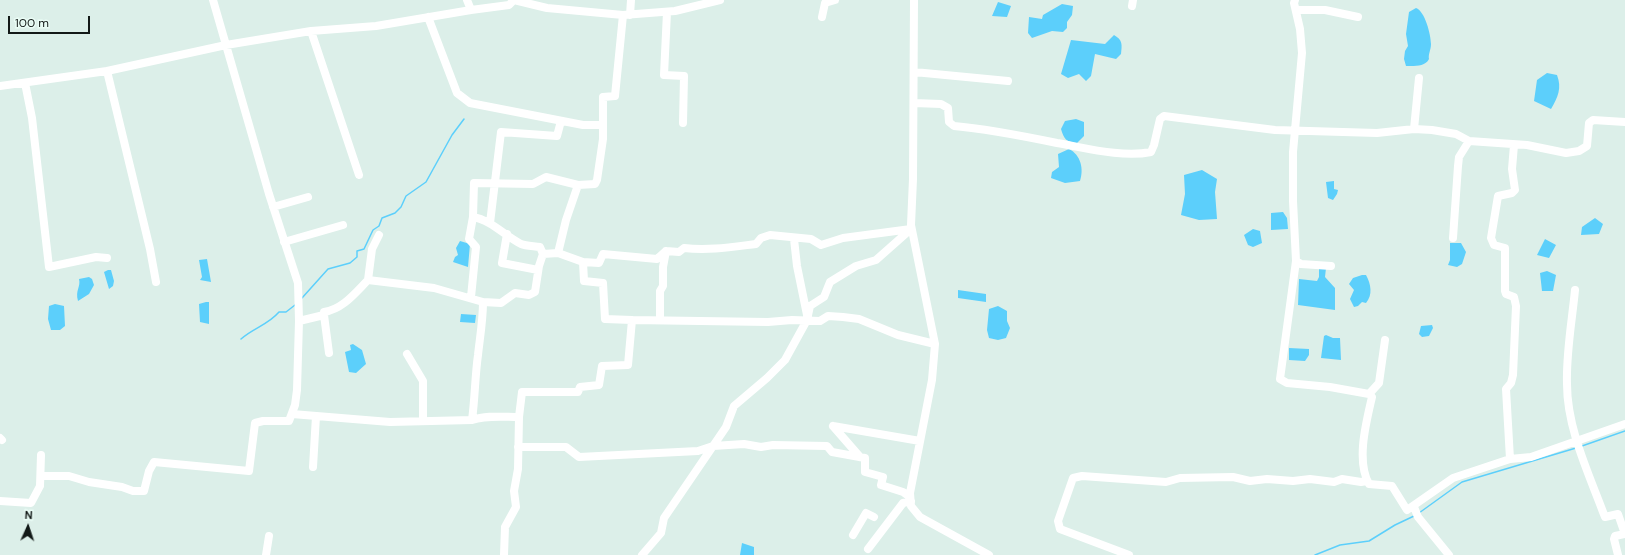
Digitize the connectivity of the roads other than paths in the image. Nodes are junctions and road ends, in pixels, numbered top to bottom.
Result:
1 (213, 0) edge
2 (467, 0) edge
3 (521, 0) edge
4 (631, 0) edge
5 (720, 0) edge
6 (835, 0) edge
7 (914, 0) edge
8 (1295, 0) edge
9 (471, 10) junction
10 (1296, 10) junction
11 (667, 12) junction
12 (627, 15) junction
13 (428, 17) junction
14 (822, 17) dead end
15 (1358, 17) dead end
16 (311, 31) junction
17 (226, 45) junction
18 (107, 72) junction
19 (914, 72) junction
20 (1419, 78) dead end
21 (1008, 81) dead end
22 (25, 83) junction
23 (0, 86) edge
24 (914, 103) junction
25 (561, 121) junction
26 (1625, 122) edge
27 (683, 123) dead end
28 (602, 125) junction
29 (1414, 129) junction
30 (1294, 130) junction
31 (1469, 141) junction
32 (1514, 145) junction
33 (359, 175) dead end
34 (494, 184) junction
35 (578, 185) junction
36 (308, 197) dead end
37 (273, 207) junction
38 (473, 217) junction
39 (490, 223) junction
40 (343, 225) dead end
41 (912, 229) junction
42 (506, 234) junction
43 (379, 235) dead end
44 (1453, 238) dead end
45 (794, 239) junction
46 (284, 242) junction
47 (666, 251) junction
48 (558, 253) junction
49 (543, 254) junction
50 (107, 258) dead end
51 (1296, 261) junction
52 (584, 262) junction
53 (1331, 266) dead end
54 (538, 270) junction
55 (368, 280) junction
56 (156, 282) dead end
57 (1575, 290) dead end
58 (471, 297) junction
59 (484, 302) junction
60 (324, 315) junction
61 (660, 319) junction
62 (632, 320) junction
63 (808, 320) junction
64 (300, 321) junction
65 (1385, 340) dead end
66 (935, 344) junction
67 (329, 353) dead end
68 (407, 354) dead end
69 (1369, 394) junction
70 (292, 414) junction
71 (316, 416) junction
72 (519, 417) junction
73 (423, 420) junction
74 (472, 420) junction
75 (1625, 424) edge
76 (920, 441) junction
77 (1579, 445) junction
78 (713, 446) junction
79 (518, 447) junction
80 (41, 456) dead end
81 (860, 458) junction
82 (1510, 460) junction
83 (312, 467) dead end
84 (42, 474) junction
85 (1367, 481) junction
86 (910, 499) junction
87 (0, 501) edge
88 (1414, 507) junction
89 (874, 517) dead end
90 (853, 535) dead end
91 (269, 536) dead end
92 (868, 549) dead end
93 (266, 555) edge
94 (504, 555) edge
95 (642, 555) edge
96 (989, 555) edge
97 (1129, 555) edge
98 (1449, 555) edge
99 (1618, 555) edge

1 - 17 street
2 - 9 street
3 - 9 street
3 - 12 street
4 - 12 street
5 - 11 street
6 - 14 street
7 - 19 street
8 - 10 street
9 - 13 street
10 - 15 street
10 - 30 street
11 - 12 street
11 - 27 street
12 - 28 street
13 - 16 street
13 - 25 street
16 - 17 street
16 - 33 street
17 - 18 street
17 - 37 street
18 - 22 street
18 - 56 street
19 - 21 street
19 - 24 street
20 - 29 street
22 - 23 street
22 - 50 street
24 - 30 street
24 - 41 street
25 - 28 street
25 - 34 street
26 - 32 street
28 - 35 street
29 - 30 street
29 - 31 street
30 - 51 street
31 - 32 street
31 - 44 street
32 - 82 street
34 - 35 street
34 - 38 street
34 - 39 street
35 - 48 street
36 - 37 street
37 - 46 street
38 - 39 street
38 - 58 street
39 - 42 street
40 - 46 street
41 - 45 street
41 - 63 street
41 - 66 street
42 - 49 street
42 - 54 street
43 - 55 street
45 - 47 street
45 - 63 street
46 - 64 street
47 - 52 street
47 - 61 street
48 - 49 street
48 - 52 street
49 - 54 street
51 - 53 street
51 - 69 street
52 - 62 street
54 - 59 street
55 - 58 street
55 - 60 street
57 - 77 street
58 - 59 street
59 - 74 street
60 - 64 street
60 - 67 street
61 - 62 street
61 - 63 street
62 - 72 street
63 - 66 street
63 - 78 street
64 - 70 street
65 - 69 street
66 - 76 street
68 - 73 street
69 - 85 street
70 - 71 street
70 - 84 street
71 - 73 street
71 - 83 street
72 - 74 street
72 - 79 street
73 - 74 street
75 - 77 street
76 - 81 street
76 - 86 street
77 - 82 street
77 - 99 street
78 - 79 street
78 - 81 street
78 - 95 street
79 - 94 street
80 - 84 street
81 - 86 street
82 - 88 street
84 - 87 street
85 - 88 street
85 - 97 street
86 - 92 street
86 - 96 street
88 - 98 street
89 - 90 street
91 - 93 street

